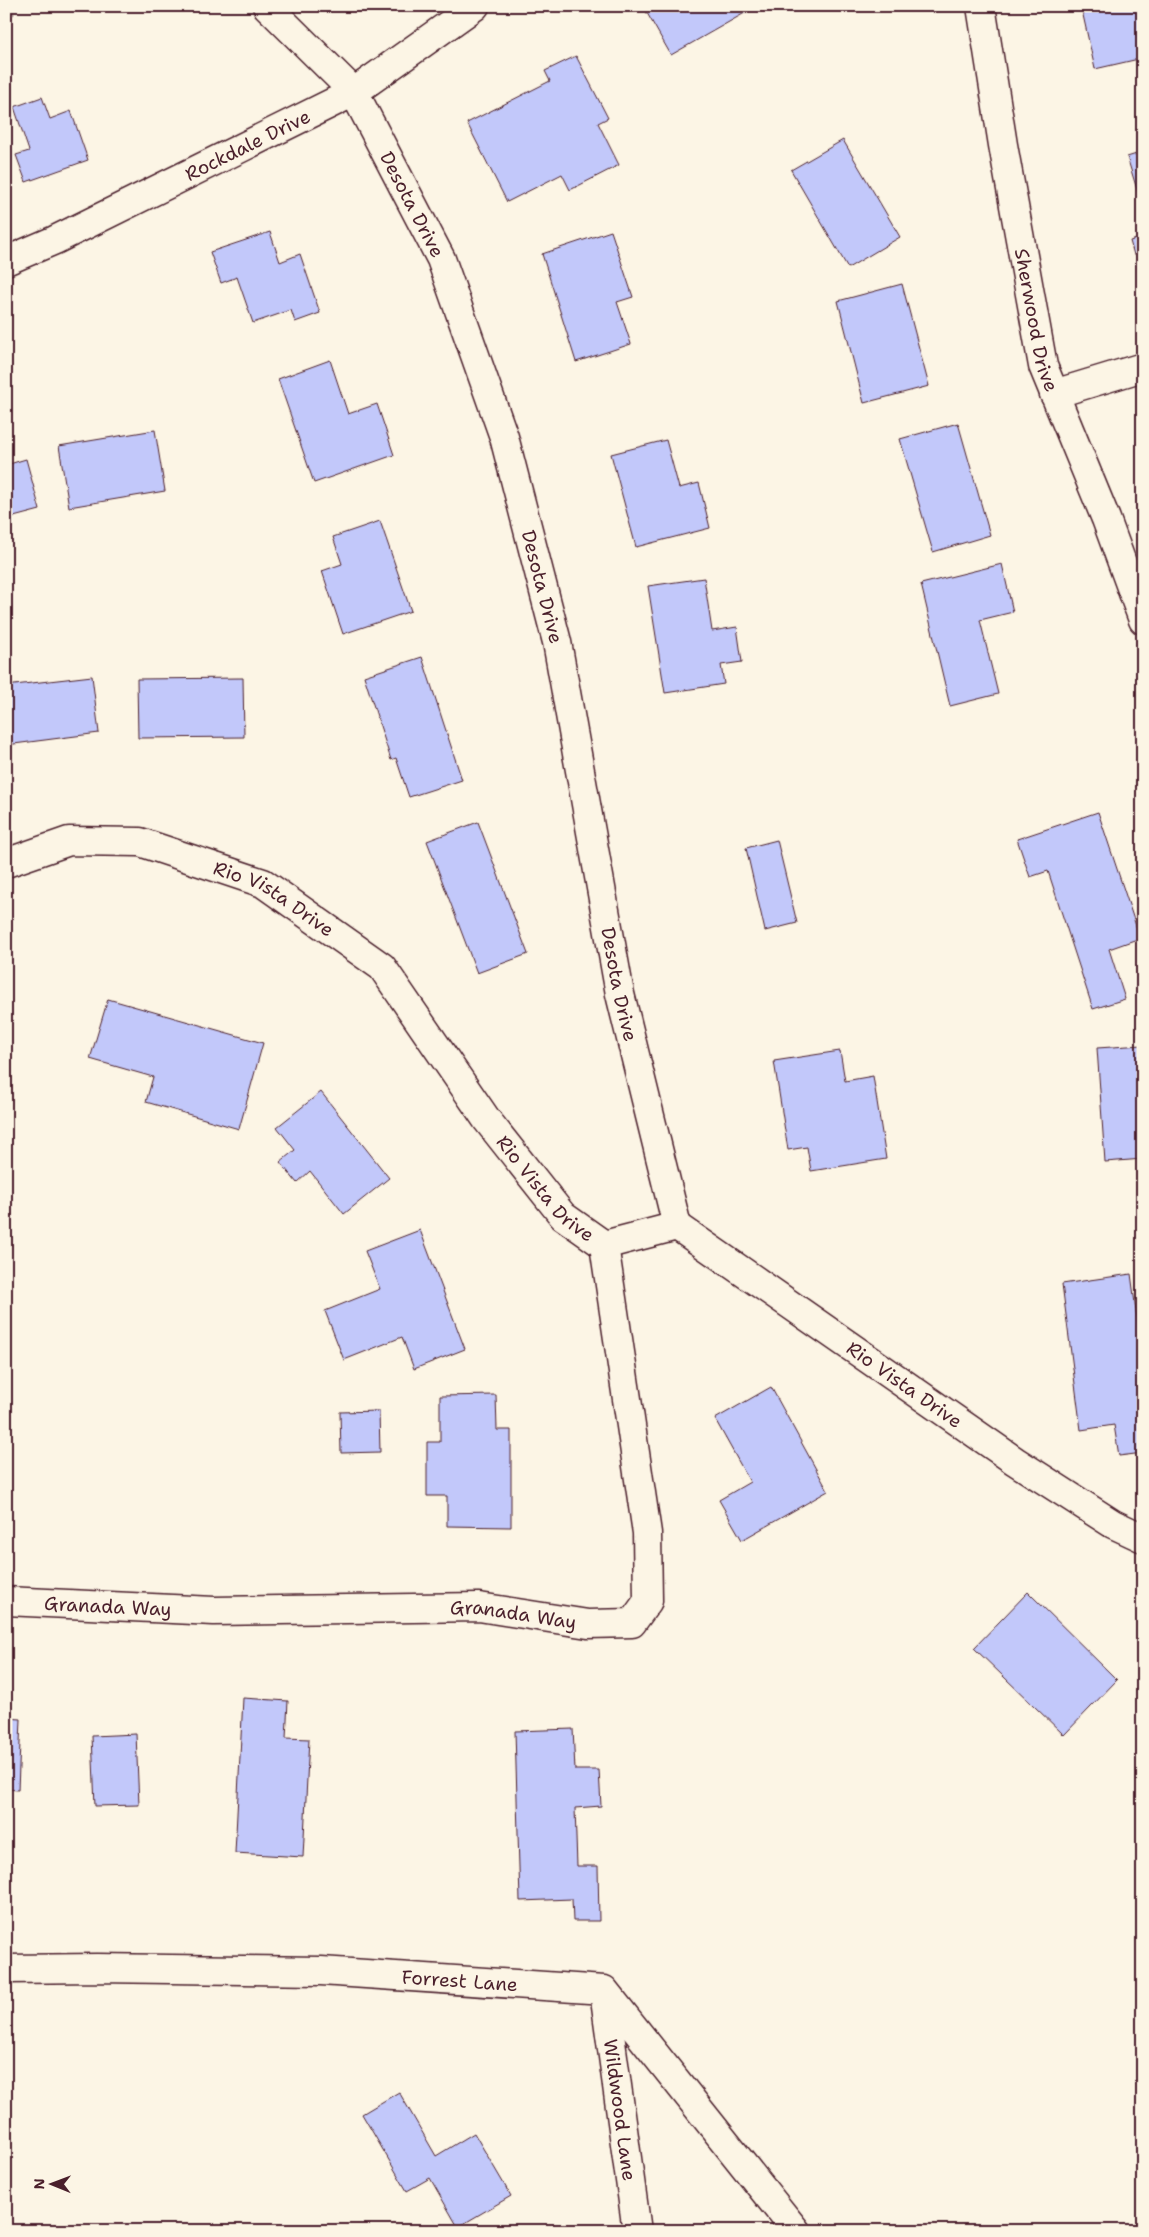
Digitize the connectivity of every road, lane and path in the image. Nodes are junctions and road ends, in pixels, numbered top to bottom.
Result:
1 (267, 6) edge
2 (475, 6) edge
3 (981, 6) edge
4 (354, 92) junction
5 (6, 261) edge
6 (1143, 367) edge
7 (1054, 394) junction
8 (1143, 620) edge
9 (6, 863) edge
10 (676, 1226) junction
11 (604, 1245) junction
12 (1143, 1538) edge
13 (6, 1601) edge
14 (6, 1969) edge
15 (604, 1990) junction
16 (637, 2231) edge
17 (796, 2231) edge

1 - 4 street, Desota Drive
2 - 4 street, Rockdale Drive
3 - 7 street, Sherwood Drive
4 - 5 street, Rockdale Drive
4 - 10 street, Desota Drive
6 - 7 street
7 - 8 street, Sherwood Drive
9 - 11 street, Rio Vista Drive
10 - 11 street, Rio Vista Drive
10 - 12 street, Rio Vista Drive
11 - 13 street, Granada Way
14 - 15 street, Forrest Lane
15 - 16 street, Wildwood Lane
15 - 17 street

